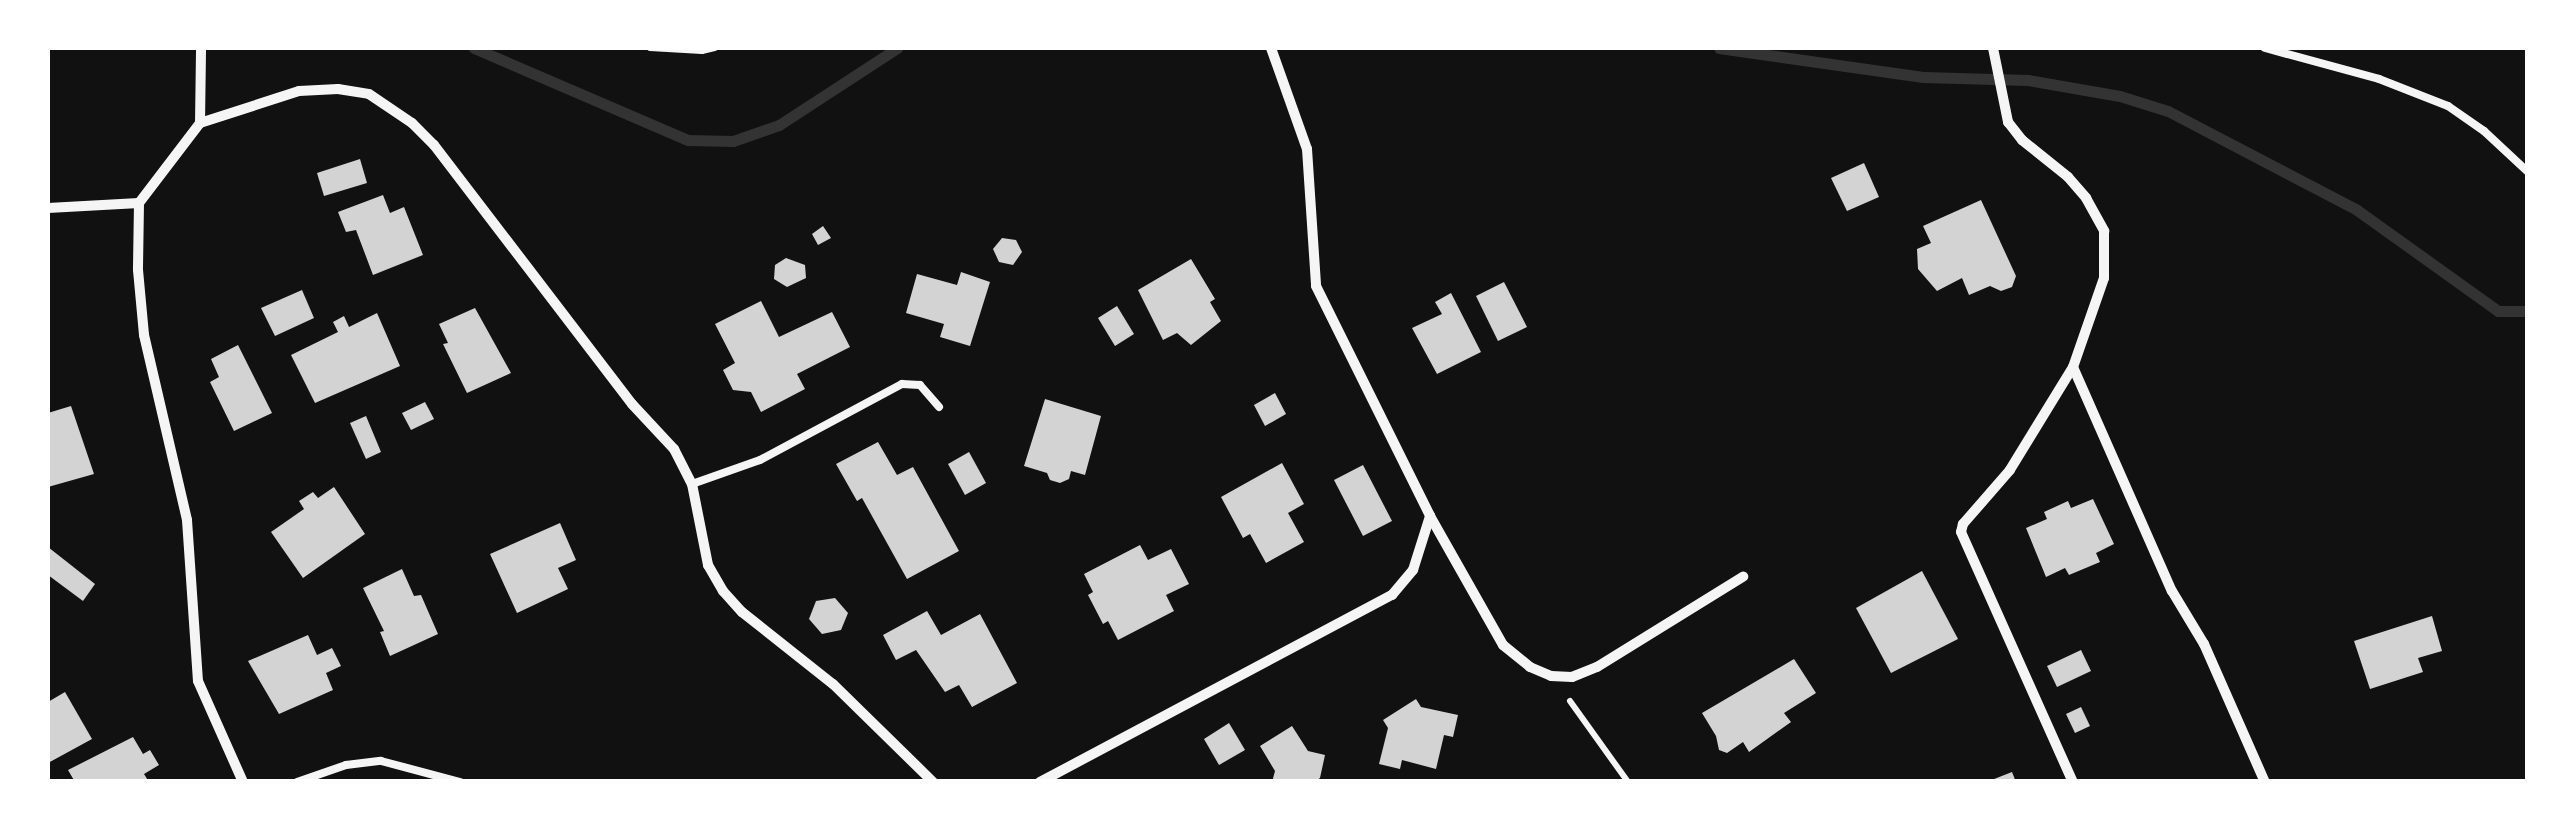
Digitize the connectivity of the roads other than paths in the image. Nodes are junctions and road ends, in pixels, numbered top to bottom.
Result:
1 (1271, 48) edge
2 (2265, 48) edge
3 (1993, 49) edge
4 (201, 51) edge
5 (200, 124) junction
6 (2528, 172) edge
7 (139, 203) junction
8 (48, 208) edge
9 (2073, 367) junction
10 (939, 408) dead end
11 (692, 484) junction
12 (1430, 516) junction
13 (1743, 577) dead end
14 (243, 782) edge
15 (297, 782) edge
16 (460, 782) edge
17 (933, 782) edge
18 (1040, 782) edge
19 (2073, 782) edge
20 (2265, 782) edge

1 - 12 street
2 - 6 lane
3 - 9 street
4 - 5 street
5 - 7 street
5 - 11 street
7 - 8 street
7 - 14 street
9 - 19 street
9 - 20 street
10 - 11 lane
11 - 17 street
12 - 13 street
12 - 18 street
15 - 16 lane

